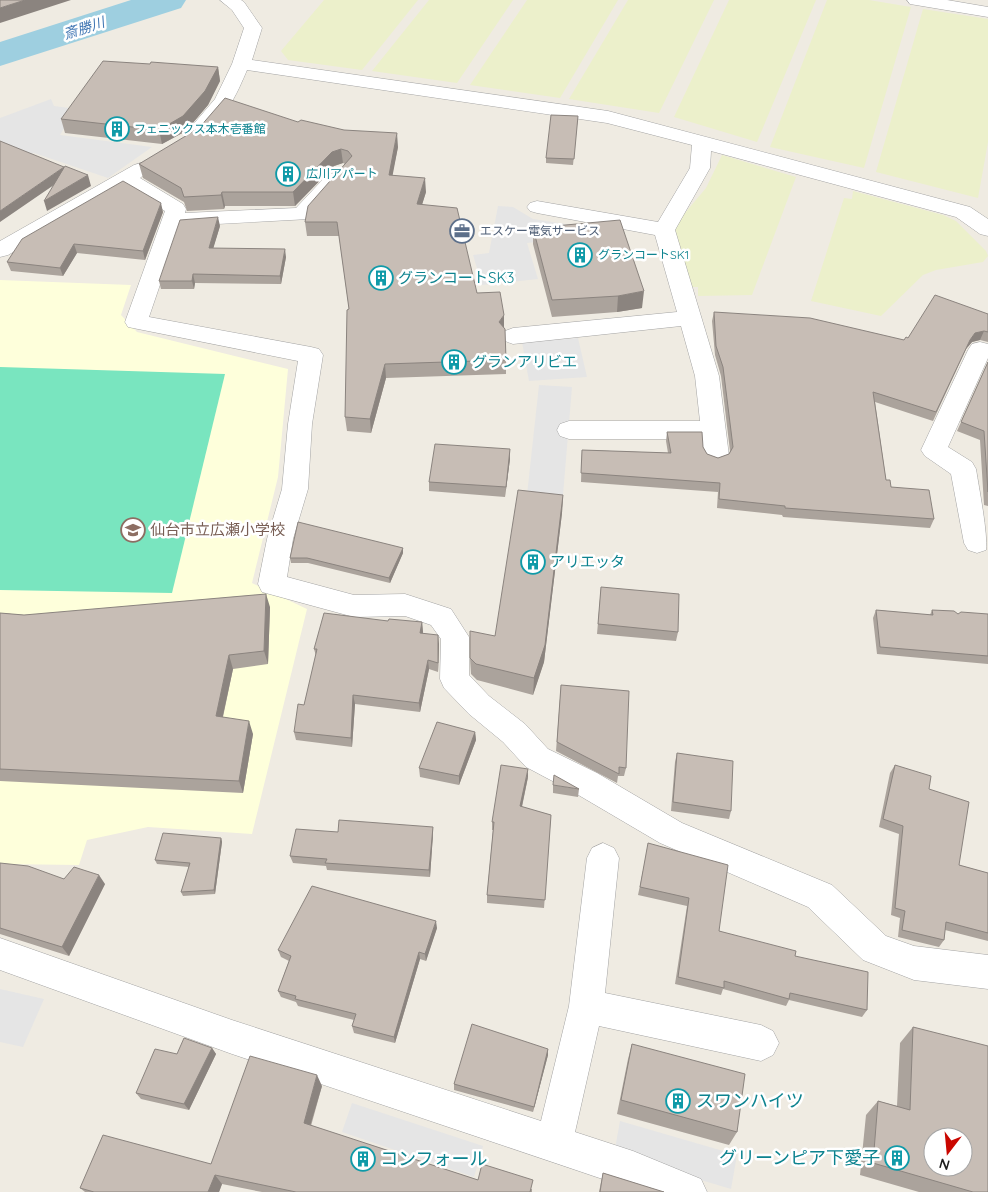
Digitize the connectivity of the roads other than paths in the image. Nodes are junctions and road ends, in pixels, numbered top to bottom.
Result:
1 (916, 0) edge
2 (241, 2) edge
3 (988, 12) edge
4 (241, 64) junction
5 (187, 140) edge
6 (702, 142) junction
7 (156, 160) edge
8 (342, 171) edge
9 (126, 178) junction
10 (537, 207) dead end
11 (172, 220) junction
12 (987, 221) edge
13 (664, 230) junction
14 (0, 250) edge
15 (690, 318) junction
16 (512, 336) dead end
17 (985, 346) edge
18 (569, 430) dead end
19 (713, 430) junction
20 (716, 456) edge
21 (977, 543) dead end
22 (603, 858) dead end
23 (0, 954) edge
24 (988, 972) edge
25 (586, 1006) junction
26 (761, 1043) dead end
27 (554, 1144) junction
28 (688, 1192) edge

1 - 3 street
2 - 4 street
4 - 5 street
4 - 6 street
6 - 12 street
6 - 13 street
7 - 9 street
8 - 11 street
9 - 11 street
9 - 14 street
10 - 13 street
11 - 24 street
13 - 15 street
15 - 16 street
15 - 19 street
17 - 21 street
18 - 19 street
19 - 20 street
22 - 25 street
23 - 27 street
25 - 26 street
25 - 27 street
27 - 28 street

